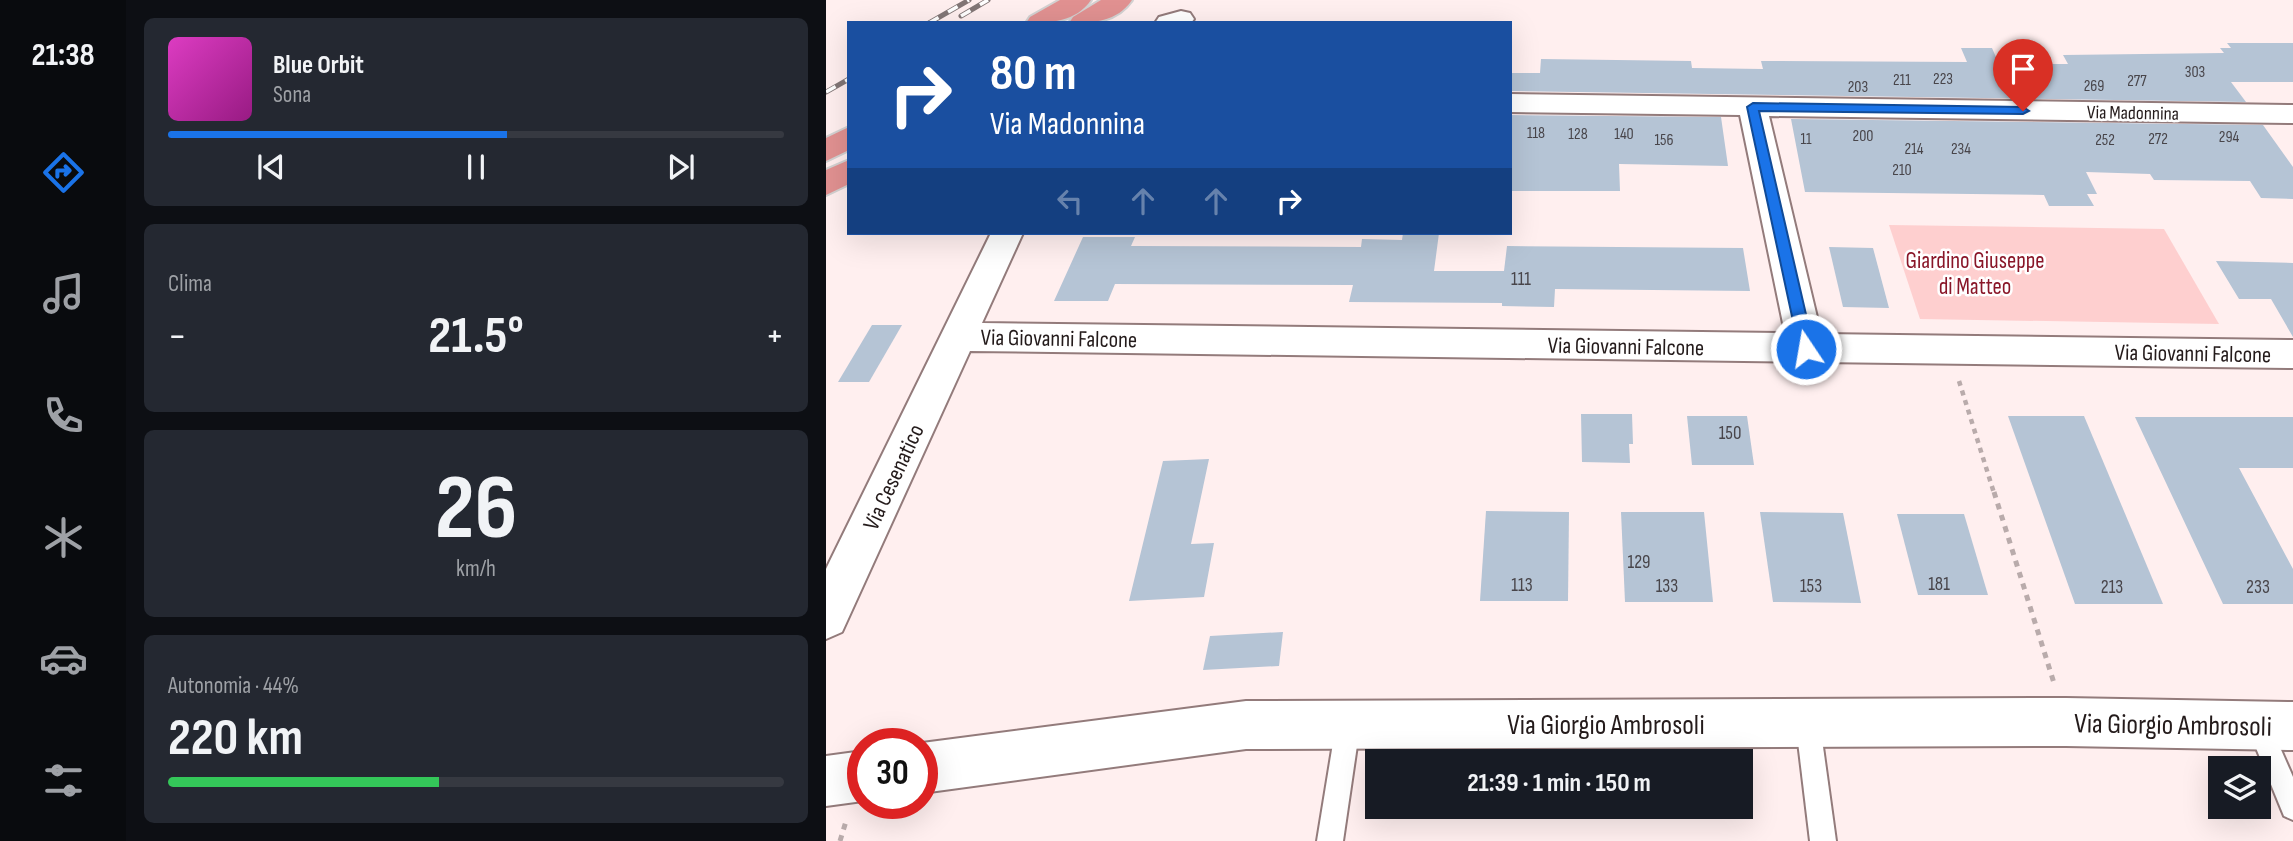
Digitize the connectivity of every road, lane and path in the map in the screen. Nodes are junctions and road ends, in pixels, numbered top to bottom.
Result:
1 (1078, 0) edge
2 (1119, 0) edge
3 (1042, 21) edge
4 (1085, 21) edge
5 (1512, 103) edge
6 (1753, 107) junction
7 (2293, 114) edge
8 (847, 138) edge
9 (826, 151) edge
10 (847, 171) edge
11 (826, 184) edge
12 (1006, 235) edge
13 (959, 337) junction
14 (1806, 349) junction
15 (1949, 350) junction
16 (2293, 354) edge
17 (826, 617) edge
18 (2066, 722) junction
19 (1348, 724) junction
20 (1808, 725) junction
21 (2276, 726) edge
22 (938, 766) edge
23 (847, 778) edge
24 (826, 781) edge
25 (2293, 807) edge
26 (1330, 841) edge
27 (1823, 841) edge

1 - 3 highway
2 - 4 highway
5 - 6 street, Via Madonnina
6 - 7 street, Via Madonnina
6 - 14 street
8 - 9 highway
10 - 11 highway
12 - 13 street, Via Cesenatico
13 - 14 street, Via Giovanni Falcone
13 - 17 street, Via Cesenatico
14 - 15 street, Via Giovanni Falcone
15 - 16 street, Via Giovanni Falcone
15 - 18 path
18 - 20 street, Via Giorgio Ambrosoli
18 - 21 street, Via Giorgio Ambrosoli
19 - 20 street, Via Giorgio Ambrosoli
19 - 22 street, Via Giorgio Ambrosoli
19 - 26 lane
20 - 27 lane
21 - 25 lane
23 - 24 street

